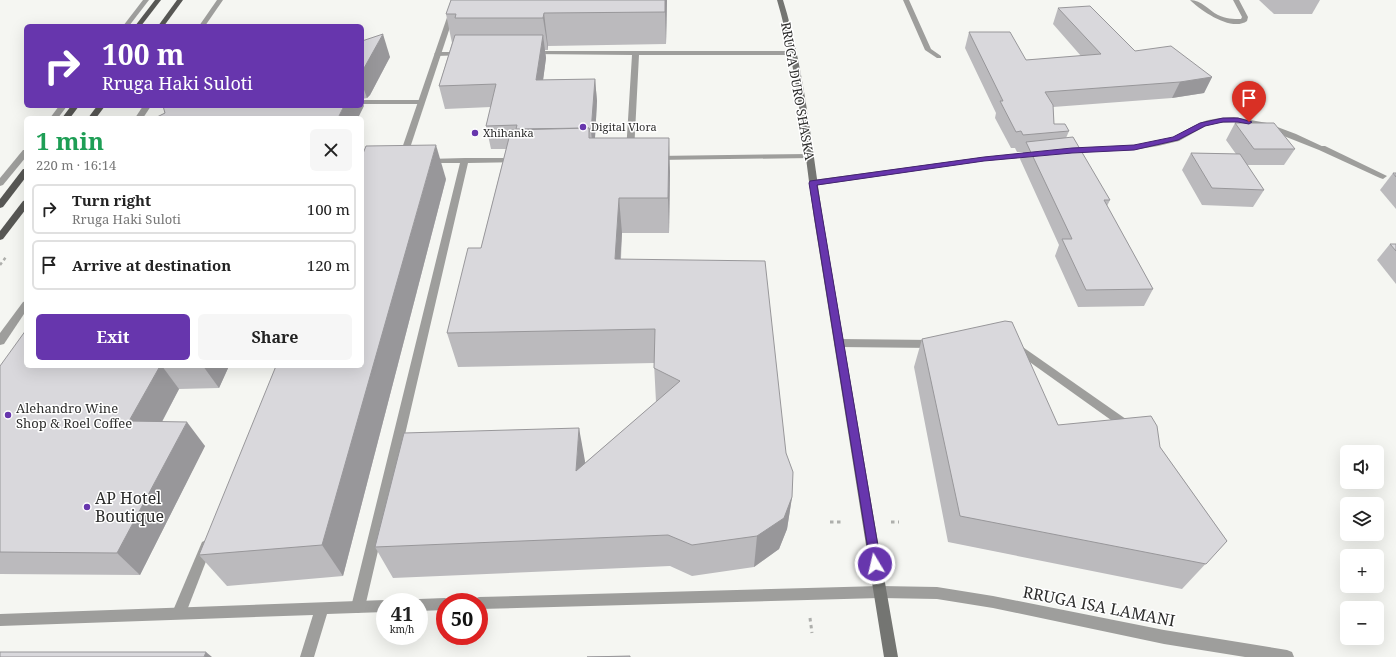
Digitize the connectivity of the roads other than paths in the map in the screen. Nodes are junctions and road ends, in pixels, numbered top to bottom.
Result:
1 (146, 0) edge
2 (158, 0) edge
3 (180, 0) edge
4 (220, 0) edge
5 (456, 0) edge
6 (780, 0) edge
7 (906, 0) edge
8 (1193, 0) edge
9 (1236, 0) edge
10 (128, 24) edge
11 (140, 24) edge
12 (162, 24) edge
13 (203, 24) edge
14 (525, 53) edge
15 (636, 53) junction
16 (793, 53) junction
17 (437, 54) junction
18 (469, 54) edge
19 (939, 56) dead end
20 (364, 102) edge
21 (421, 102) junction
22 (1058, 152) edge
23 (1043, 153) edge
24 (24, 154) edge
25 (809, 156) junction
26 (466, 160) junction
27 (526, 160) edge
28 (402, 161) edge
29 (423, 161) edge
30 (24, 174) edge
31 (1383, 176) dead end
32 (0, 183) edge
33 (813, 183) junction
34 (0, 206) edge
35 (24, 207) edge
36 (0, 237) edge
37 (24, 307) edge
38 (0, 341) edge
39 (839, 343) junction
40 (942, 344) edge
41 (1006, 345) edge
42 (1133, 433) edge
43 (211, 534) edge
44 (880, 592) junction
45 (488, 603) edge
46 (376, 606) edge
47 (358, 607) junction
48 (322, 608) junction
49 (179, 613) junction
50 (0, 620) edge
51 (307, 657) edge
52 (891, 657) edge
53 (1287, 657) edge

1 - 10 street
2 - 11 main road
3 - 12 main road
4 - 13 street
5 - 17 street
6 - 16 main road, RRUGA DURO SHASKA
7 - 19 street
8 - 9 street
14 - 15 street
15 - 16 street
15 - 25 street
16 - 25 main road, RRUGA DURO SHASKA
17 - 18 street
17 - 21 street
20 - 21 street
21 - 28 street
22 - 31 street
23 - 33 street
24 - 32 street
25 - 33 main road, RRUGA DURO SHASKA
26 - 27 street
26 - 29 street
26 - 47 street
30 - 34 main road
33 - 39 main road, RRUGA DURO SHASKA
35 - 36 main road
37 - 38 street
39 - 40 street
39 - 44 main road, RRUGA DURO SHASKA
41 - 42 street
43 - 49 street
44 - 45 street, RRUGA ISA LAMANI
44 - 52 main road, RRUGA DURO SHASKA
44 - 53 street, RRUGA ISA LAMANI
46 - 47 street
47 - 48 street
48 - 49 street
48 - 51 street
49 - 50 street

